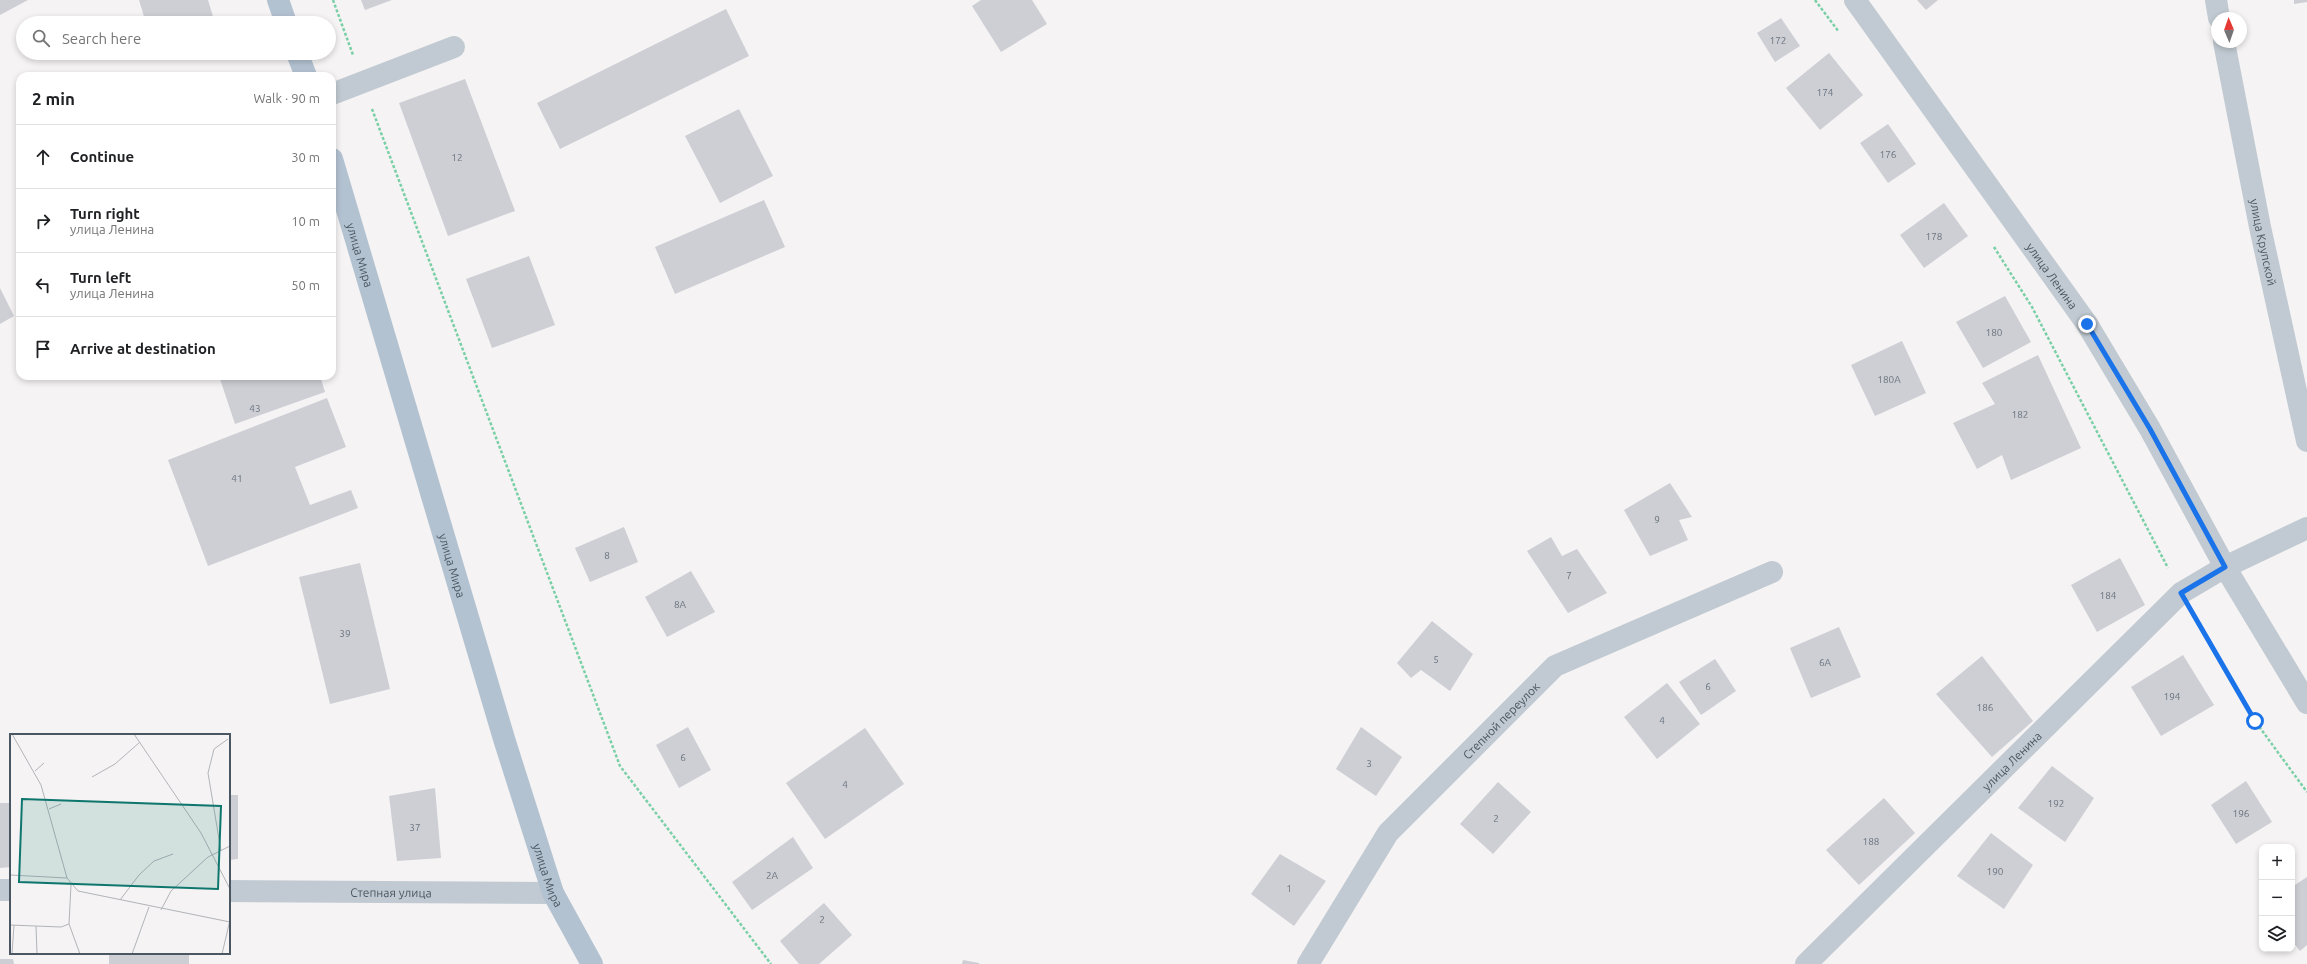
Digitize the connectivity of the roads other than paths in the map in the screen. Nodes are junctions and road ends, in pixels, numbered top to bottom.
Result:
1 (278, 0) edge
2 (1855, 0) edge
3 (2216, 0) edge
4 (2219, 12) edge
5 (284, 16) edge
6 (454, 47) dead end
7 (2225, 48) edge
8 (300, 60) edge
9 (304, 72) edge
10 (336, 93) edge
11 (336, 173) edge
12 (2307, 441) edge
13 (2307, 528) edge
14 (2225, 567) junction
15 (1772, 572) dead end
16 (2307, 703) edge
17 (230, 891) edge
18 (553, 893) junction
19 (592, 964) edge
20 (1308, 964) edge
21 (1806, 964) edge

1 - 5 main road
2 - 14 street, улица Ленина
3 - 4 street
6 - 10 street
7 - 12 street, улица Крупской
8 - 9 main road
11 - 18 main road, улица Мира
13 - 14 street
14 - 16 street, улица Ленина
14 - 21 street, улица Ленина
15 - 20 street, Степной переулок
17 - 18 street, Степная улица
18 - 19 main road, улица Мира

